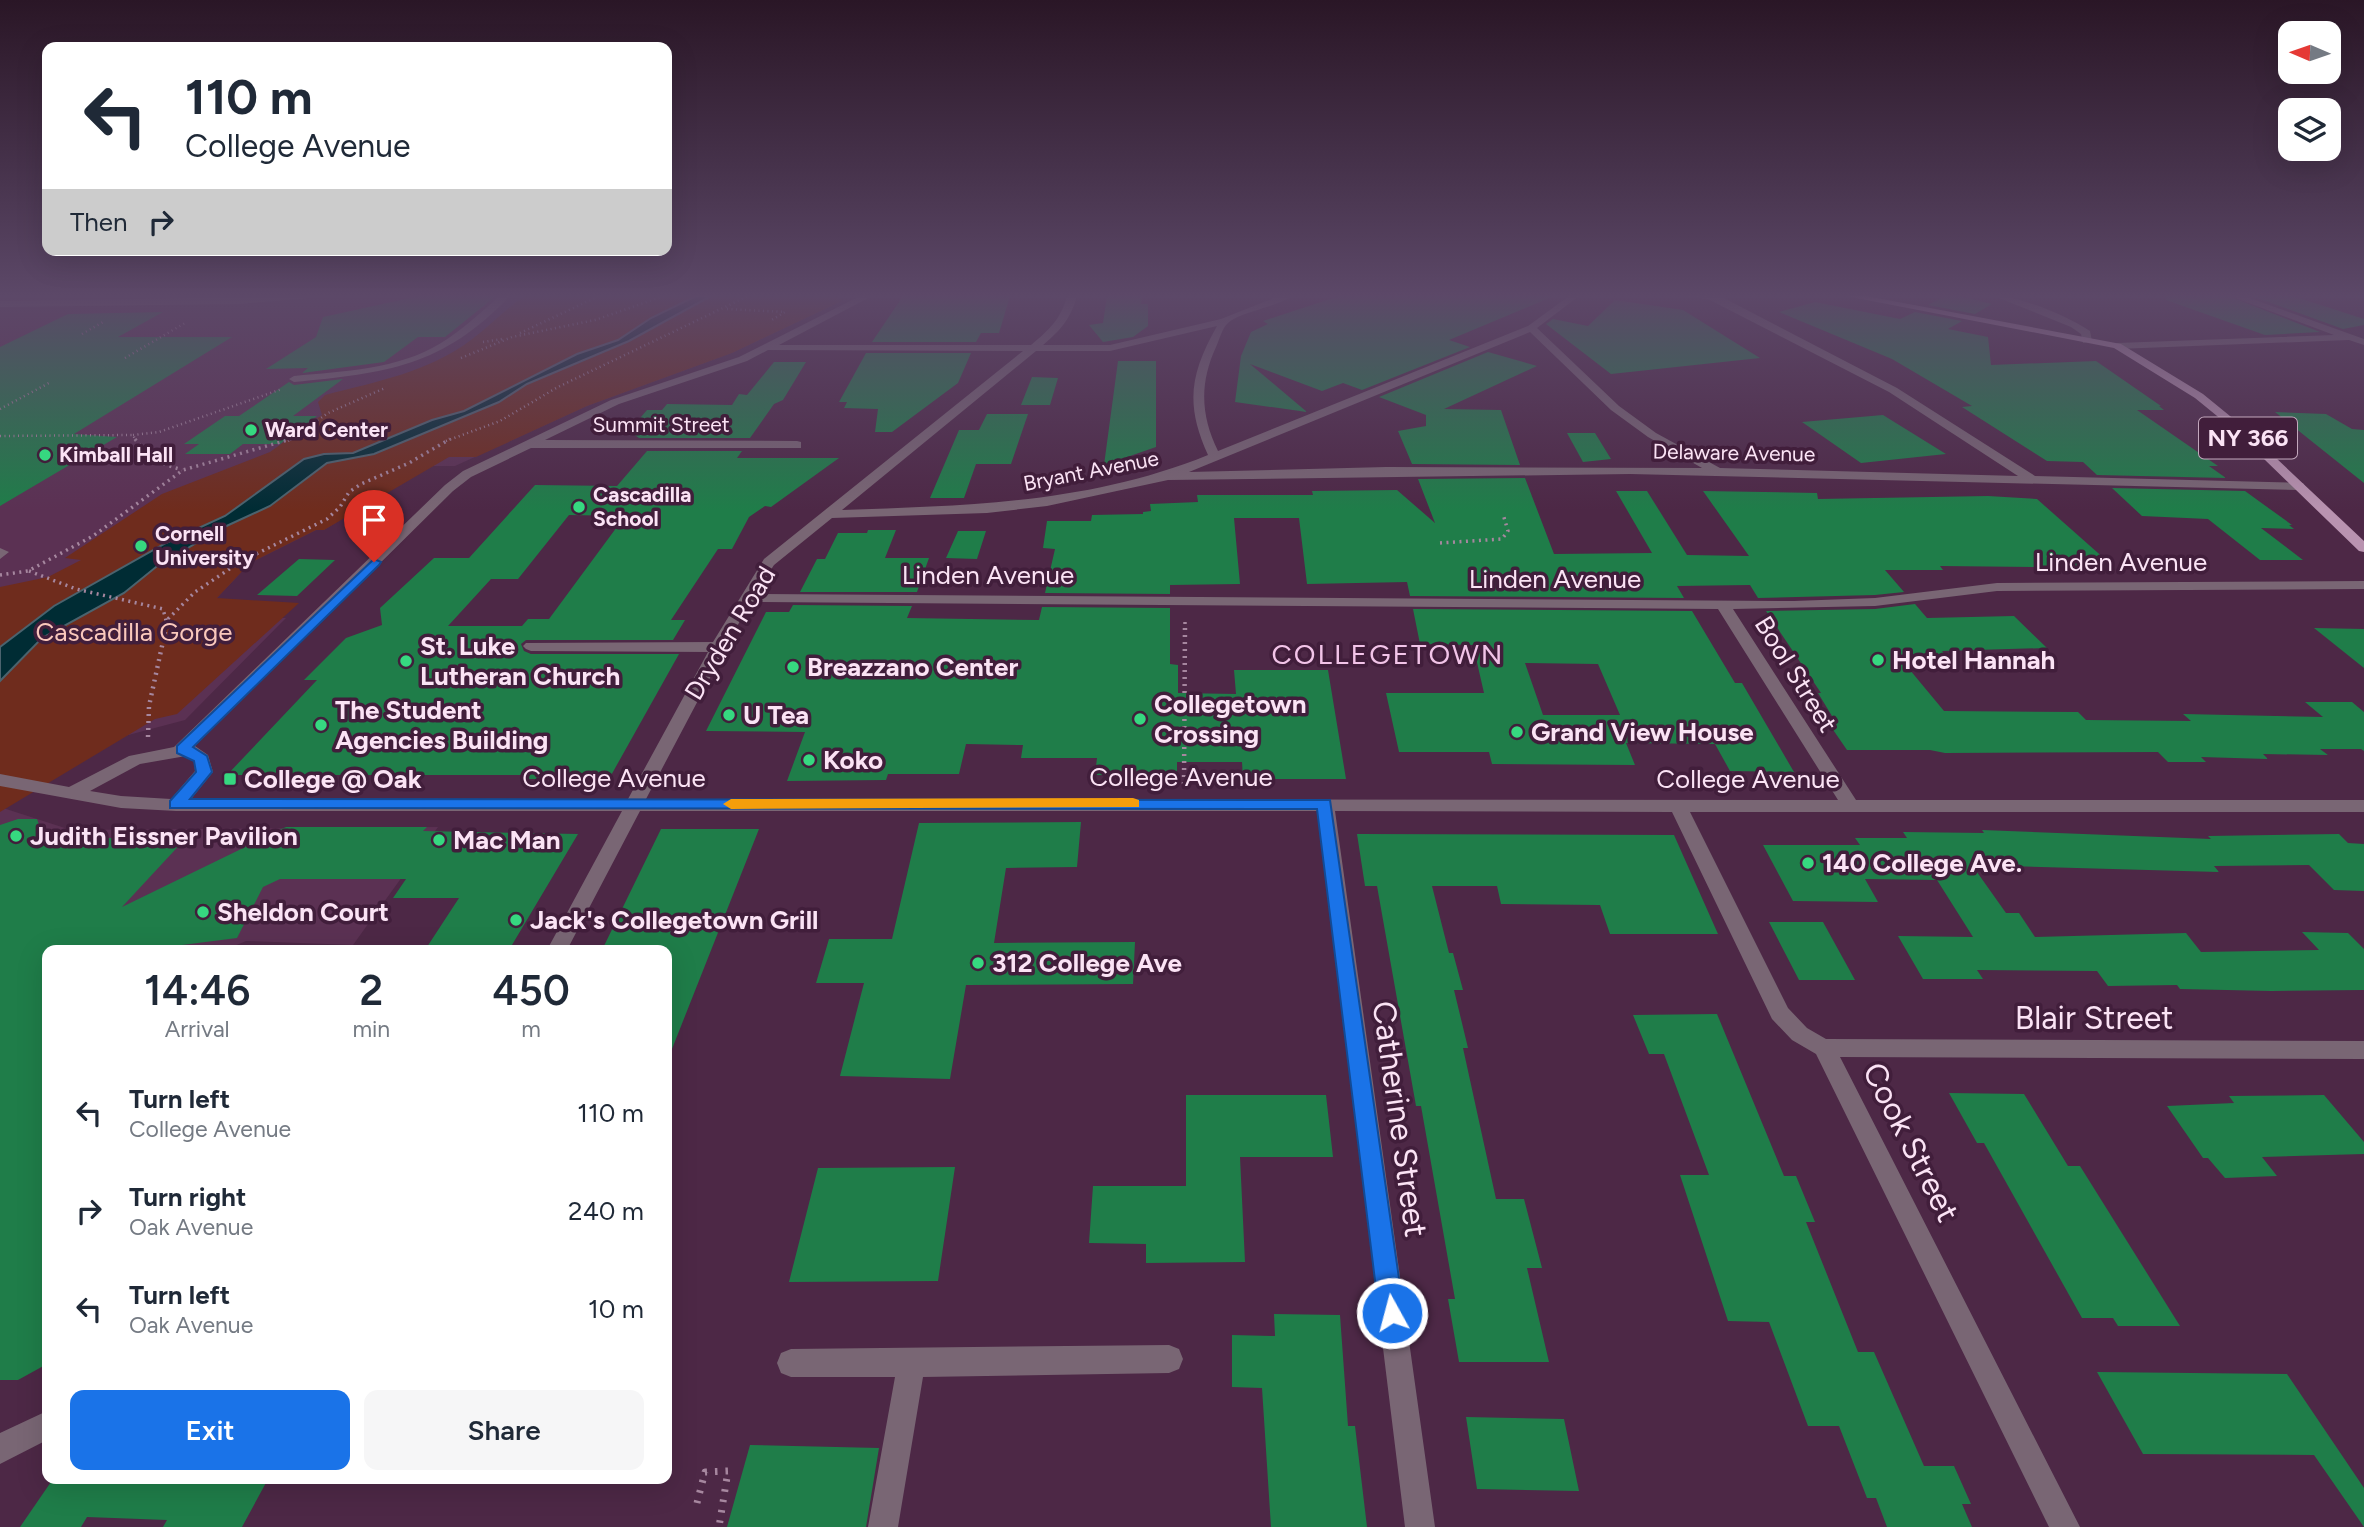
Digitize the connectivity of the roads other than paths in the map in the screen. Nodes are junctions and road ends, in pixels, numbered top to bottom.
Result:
1 (385, 367) edge
2 (718, 367) edge
3 (1009, 367) edge
4 (1201, 367) edge
5 (1438, 367) edge
6 (1572, 367) edge
7 (1849, 367) edge
8 (2152, 367) edge
9 (294, 379) dead end
10 (525, 444) junction
11 (797, 445) dead end
12 (1214, 456) junction
13 (1718, 472) junction
14 (1168, 476) junction
15 (2034, 480) junction
16 (2299, 486) junction
17 (827, 514) junction
18 (2364, 548) edge
19 (2364, 585) edge
20 (745, 598) junction
21 (1723, 605) junction
22 (531, 646) dead end
23 (718, 647) junction
24 (182, 749) junction
25 (0, 780) edge
26 (71, 793) junction
27 (1325, 804) junction
28 (176, 805) junction
29 (634, 805) junction
30 (1678, 805) junction
31 (1850, 805) junction
32 (2364, 806) edge
33 (560, 945) edge
34 (1824, 1048) junction
35 (2364, 1050) edge
36 (1169, 1359) dead end
37 (790, 1363) dead end
38 (911, 1363) junction
39 (42, 1428) edge
40 (0, 1449) edge
41 (883, 1527) edge
42 (1420, 1527) edge
43 (2065, 1527) edge

1 - 9 street
2 - 10 street
3 - 17 street, Dryden Road
4 - 12 street
5 - 12 street, Bryant Avenue
6 - 13 street
7 - 15 street
8 - 16 main road, NY 366
10 - 11 street, Summit Street
10 - 24 street
12 - 14 street, Bryant Avenue
13 - 14 street, Delaware Avenue
13 - 15 street, Delaware Avenue
14 - 17 street, Bryant Avenue
15 - 16 street, Delaware Avenue
16 - 18 main road, NY 366
17 - 20 street, Dryden Road
19 - 21 street, Linden Avenue
20 - 21 street, Linden Avenue
20 - 23 street, Dryden Road
21 - 31 street, Bool Street
22 - 23 street
23 - 29 street, Dryden Road
24 - 26 street
24 - 28 street
25 - 26 street, College Avenue
26 - 28 street, College Avenue
27 - 29 street, College Avenue
27 - 30 street, College Avenue
27 - 42 street, Catherine Street
28 - 29 street, College Avenue
29 - 33 street, Dryden Road
30 - 31 street, College Avenue
30 - 34 street
31 - 32 street, College Avenue
34 - 35 street, Blair Street
34 - 43 street, Cook Street
36 - 38 street
37 - 38 street
38 - 41 street
39 - 40 street

